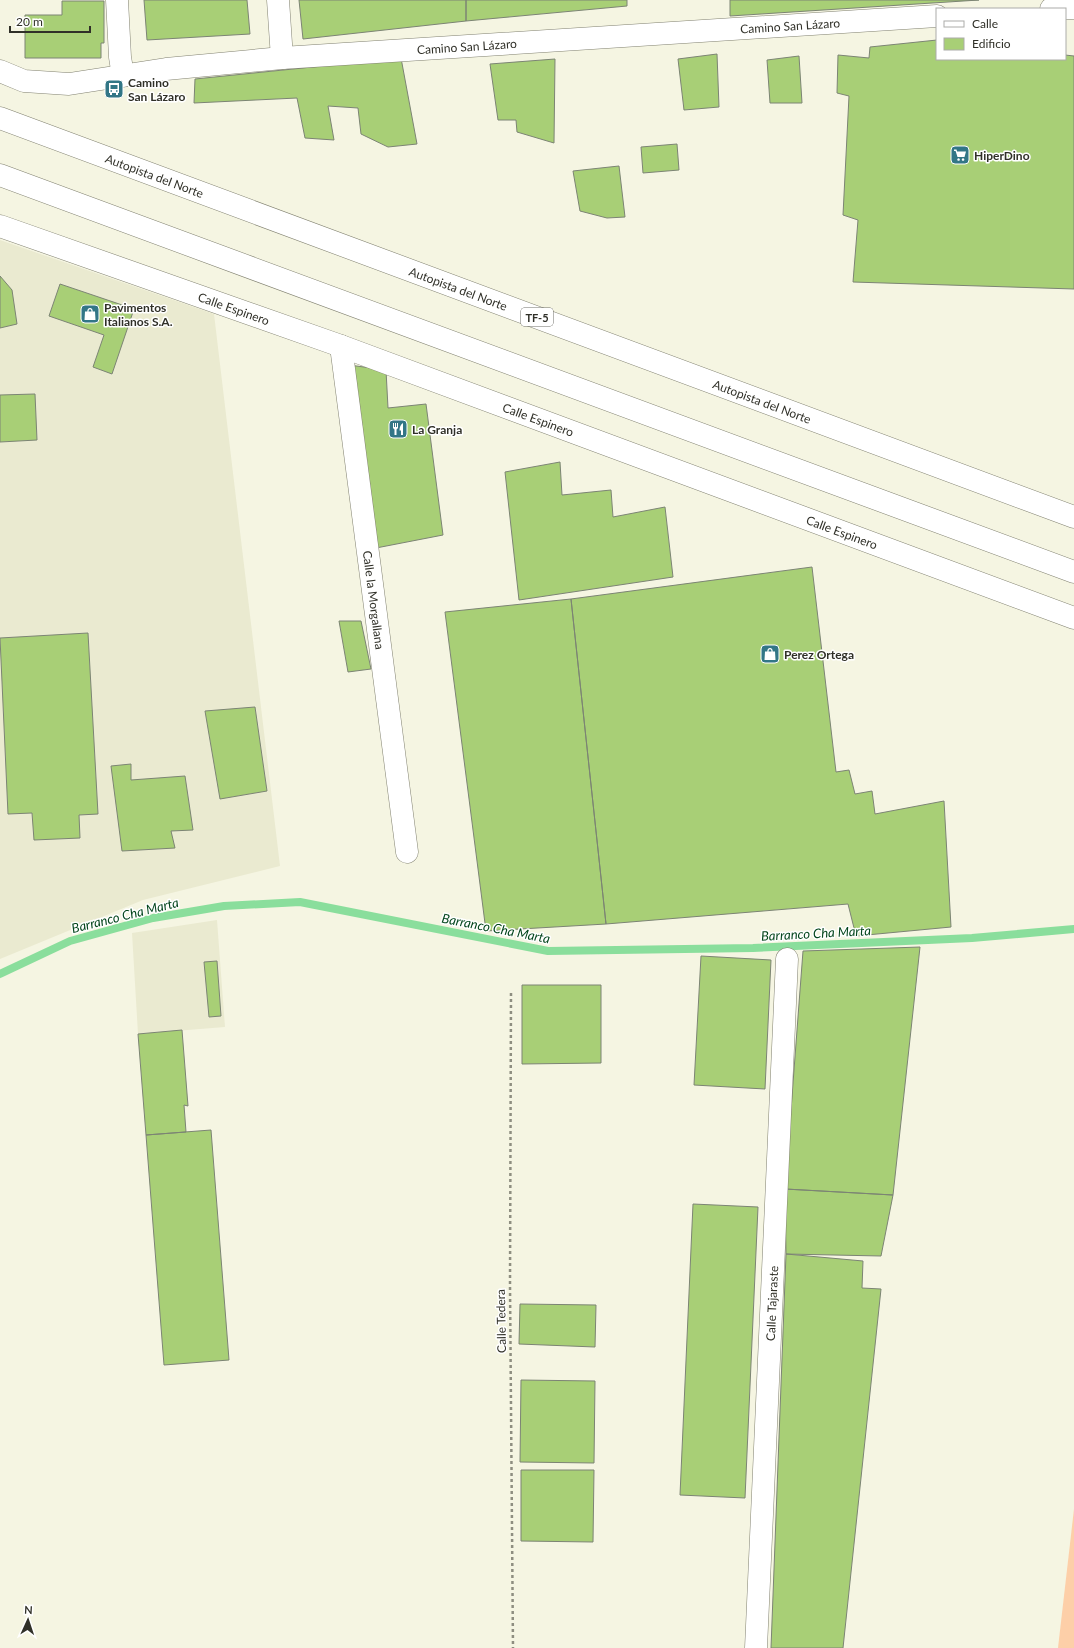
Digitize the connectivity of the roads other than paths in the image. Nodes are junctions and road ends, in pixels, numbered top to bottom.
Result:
1 (117, 0) edge
2 (278, 0) edge
3 (936, 16) edge
4 (282, 58) junction
5 (0, 71) edge
6 (123, 76) junction
7 (0, 118) edge
8 (0, 175) edge
9 (0, 226) edge
10 (341, 346) junction
11 (1074, 517) edge
12 (1074, 572) edge
13 (1074, 618) edge
14 (407, 852) dead end
15 (787, 959) dead end
16 (756, 1648) edge

1 - 6 main road
2 - 4 main road
3 - 4 main road, Camino San Lázaro
4 - 6 main road, Camino San Lázaro
5 - 6 main road, Camino San Lázaro
7 - 11 main road, Autopista del Norte / TF-5
8 - 12 main road
9 - 10 main road, Calle Espinero
10 - 13 main road, Calle Espinero
10 - 14 main road, Calle la Morgallana
15 - 16 main road, Calle Tajaraste

